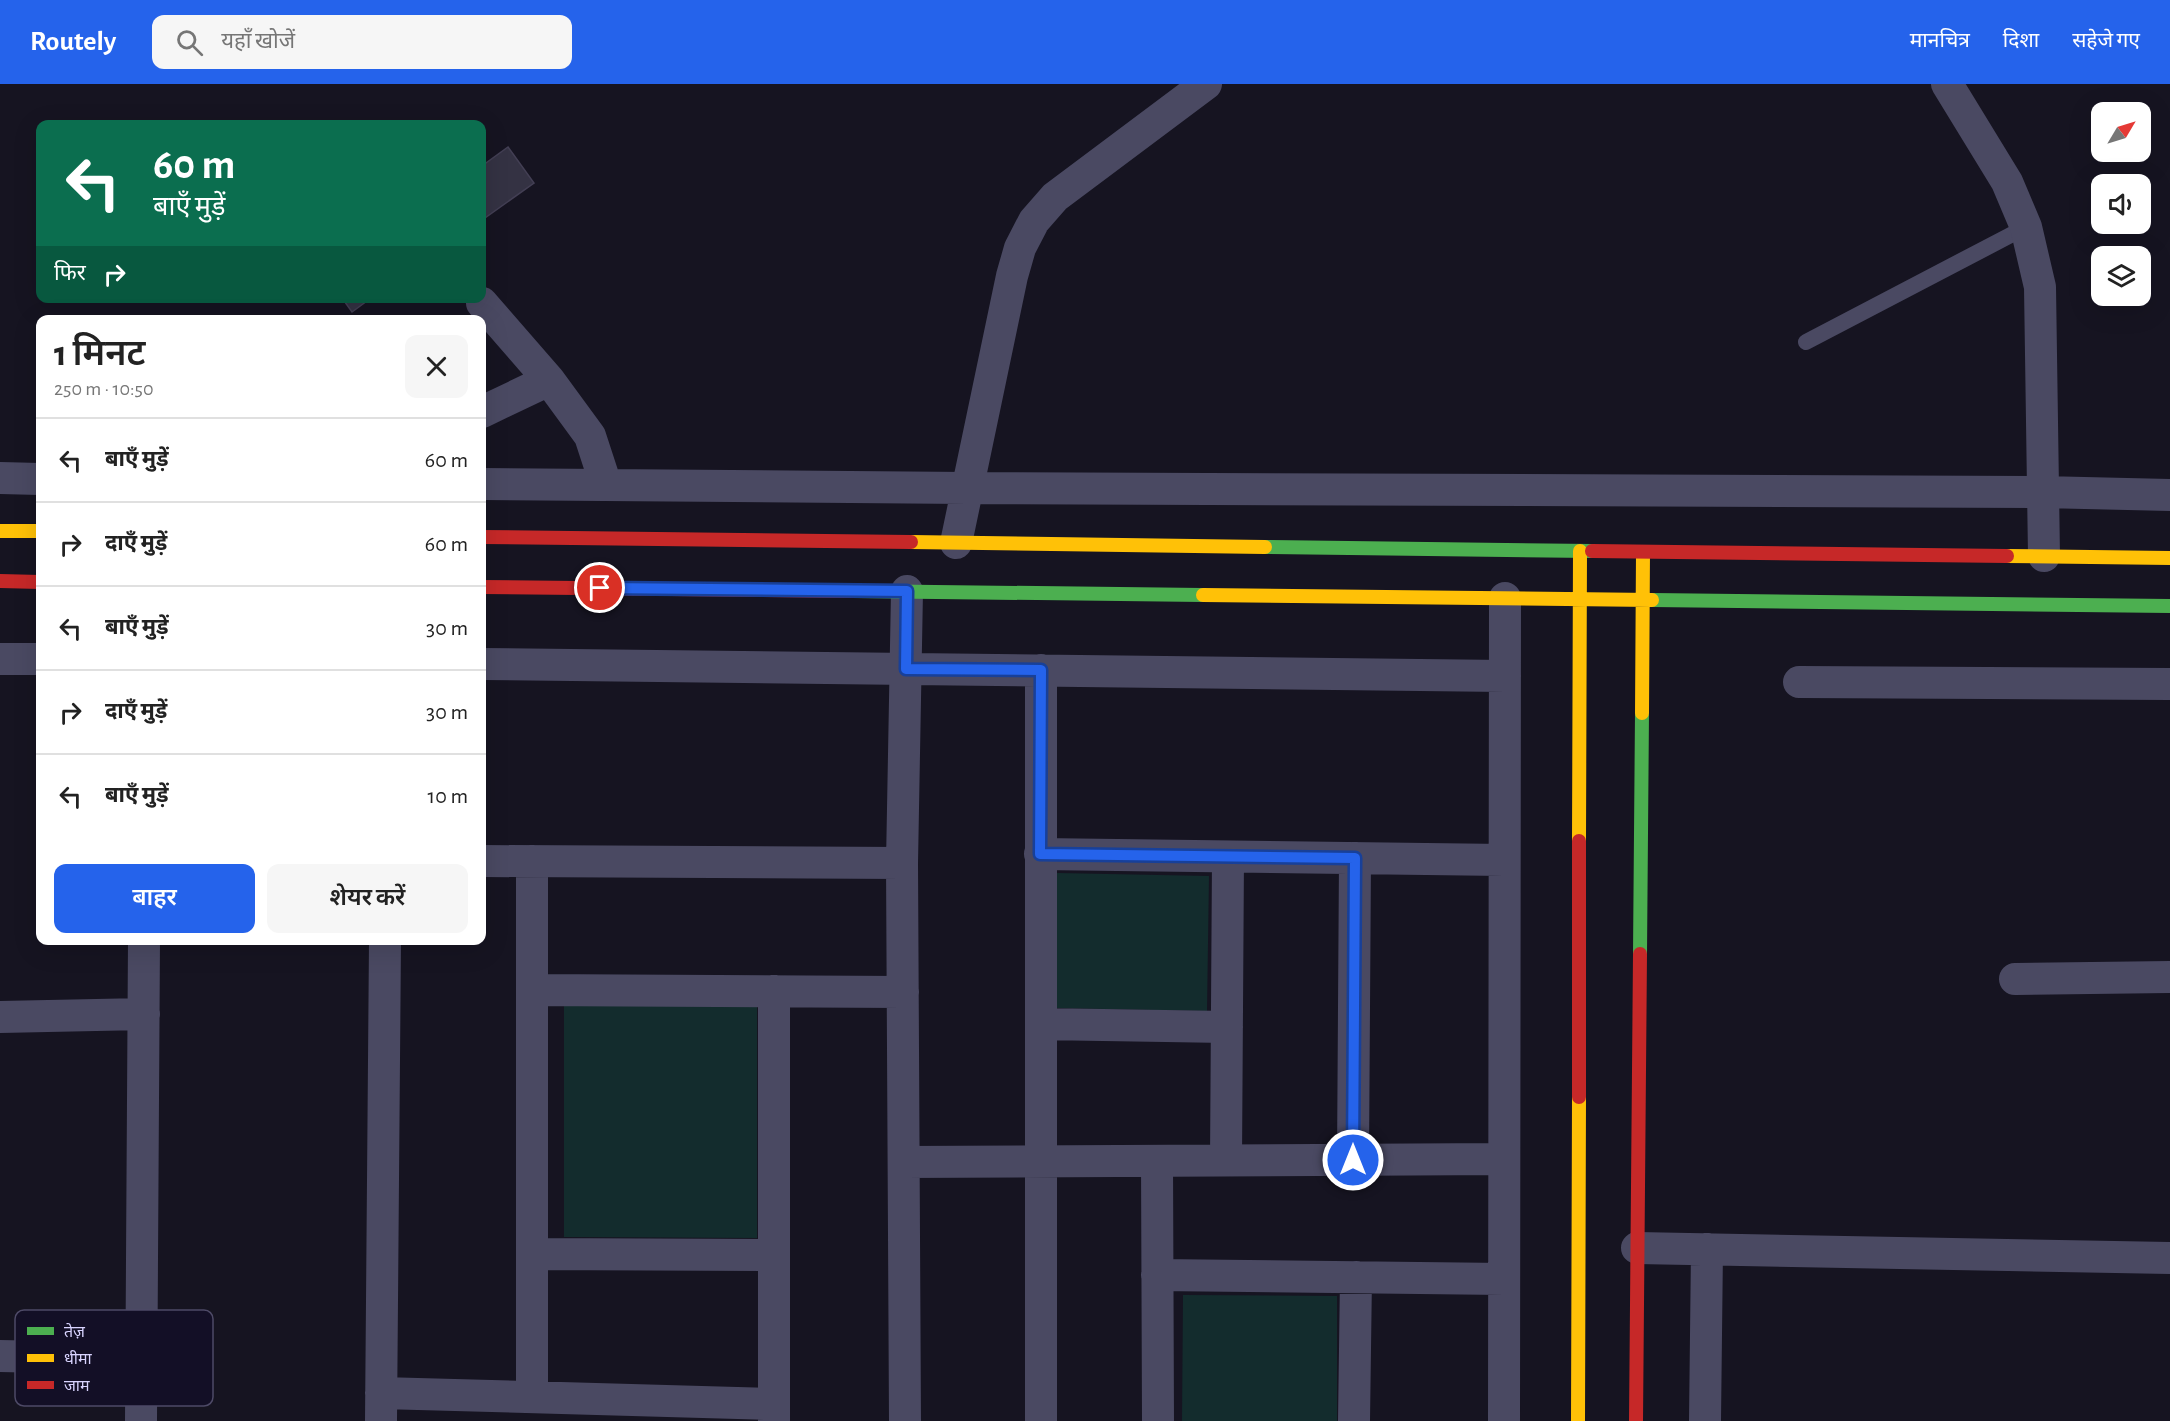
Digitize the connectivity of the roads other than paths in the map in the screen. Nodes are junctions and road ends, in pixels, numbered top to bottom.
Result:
1 (1206, 84) edge
2 (1947, 84) edge
3 (2026, 227) junction
4 (482, 303) dead end
5 (1806, 342) dead end
6 (549, 380) junction
7 (486, 410) edge
8 (0, 478) edge
9 (36, 479) edge
10 (486, 484) edge
11 (606, 485) junction
12 (967, 488) junction
13 (2042, 492) junction
14 (2170, 495) edge
15 (0, 531) edge
16 (36, 531) edge
17 (486, 537) edge
18 (956, 543) junction
19 (1580, 551) junction
20 (1643, 552) junction
21 (2044, 556) junction
22 (2170, 558) edge
23 (0, 581) edge
24 (36, 582) edge
25 (486, 586) edge
26 (907, 591) junction
27 (1505, 598) junction
28 (1580, 599) junction
29 (1643, 600) junction
30 (2170, 606) edge
31 (0, 659) edge
32 (36, 659) edge
33 (486, 664) edge
34 (906, 669) junction
35 (1041, 670) junction
36 (1505, 676) junction
37 (1799, 682) dead end
38 (2170, 684) edge
39 (1040, 854) junction
40 (1228, 857) junction
41 (1355, 858) junction
42 (1504, 860) junction
43 (486, 861) edge
44 (532, 861) junction
45 (902, 863) junction
46 (144, 945) edge
47 (385, 945) edge
48 (2170, 977) edge
49 (2015, 978) dead end
50 (532, 990) junction
51 (774, 991) junction
52 (903, 992) junction
53 (144, 1014) junction
54 (0, 1017) edge
55 (1041, 1024) junction
56 (1227, 1027) junction
57 (1504, 1159) junction
58 (1226, 1160) junction
59 (1353, 1160) junction
60 (1041, 1161) junction
61 (1157, 1161) junction
62 (904, 1162) junction
63 (1637, 1248) junction
64 (1707, 1249) junction
65 (532, 1254) junction
66 (774, 1255) junction
67 (2170, 1258) edge
68 (1157, 1275) junction
69 (1356, 1277) junction
70 (1504, 1279) junction
71 (141, 1310) edge
72 (0, 1356) edge
73 (15, 1356) edge
74 (532, 1397) junction
75 (381, 1407) edge
76 (774, 1412) edge
77 (905, 1421) edge
78 (1041, 1421) edge
79 (1158, 1421) edge
80 (1353, 1421) edge
81 (1503, 1421) edge
82 (1578, 1421) edge
83 (1635, 1421) edge
84 (1705, 1421) edge

1 - 12 street
2 - 3 street
3 - 5 lane
3 - 13 street
4 - 6 street
6 - 7 street
6 - 11 street
8 - 9 street
10 - 11 street
11 - 12 street
12 - 13 street
12 - 18 street
13 - 14 street
13 - 21 street
15 - 16 street
17 - 18 street
18 - 19 street
19 - 20 street
19 - 28 street
20 - 21 street
20 - 29 street
21 - 22 street
23 - 24 street
25 - 26 street
26 - 27 street
26 - 34 street
27 - 28 street
27 - 36 street
28 - 29 street
28 - 82 street
29 - 30 street
29 - 63 street
31 - 32 street
33 - 34 street
34 - 35 street
34 - 45 street
35 - 36 street
35 - 39 street
36 - 42 street
37 - 38 street
39 - 40 street
39 - 55 street
40 - 41 street
40 - 56 street
41 - 42 street
41 - 59 street
42 - 57 street
43 - 44 street
44 - 45 street
44 - 50 street
45 - 52 street
46 - 53 street
47 - 75 street
48 - 49 street
50 - 51 street
50 - 65 street
51 - 52 street
51 - 66 street
52 - 62 street
53 - 54 street
53 - 71 street
55 - 56 street
55 - 60 street
56 - 58 street
57 - 59 street
57 - 70 street
58 - 59 street
58 - 61 street
60 - 61 street
60 - 62 street
60 - 78 street
61 - 68 street
62 - 77 street
63 - 64 street
63 - 83 street
64 - 67 street
64 - 84 street
65 - 66 street
65 - 74 street
66 - 76 street
68 - 69 street
68 - 79 street
69 - 70 street
69 - 80 street
70 - 81 street
72 - 73 street
74 - 75 street
74 - 76 street

